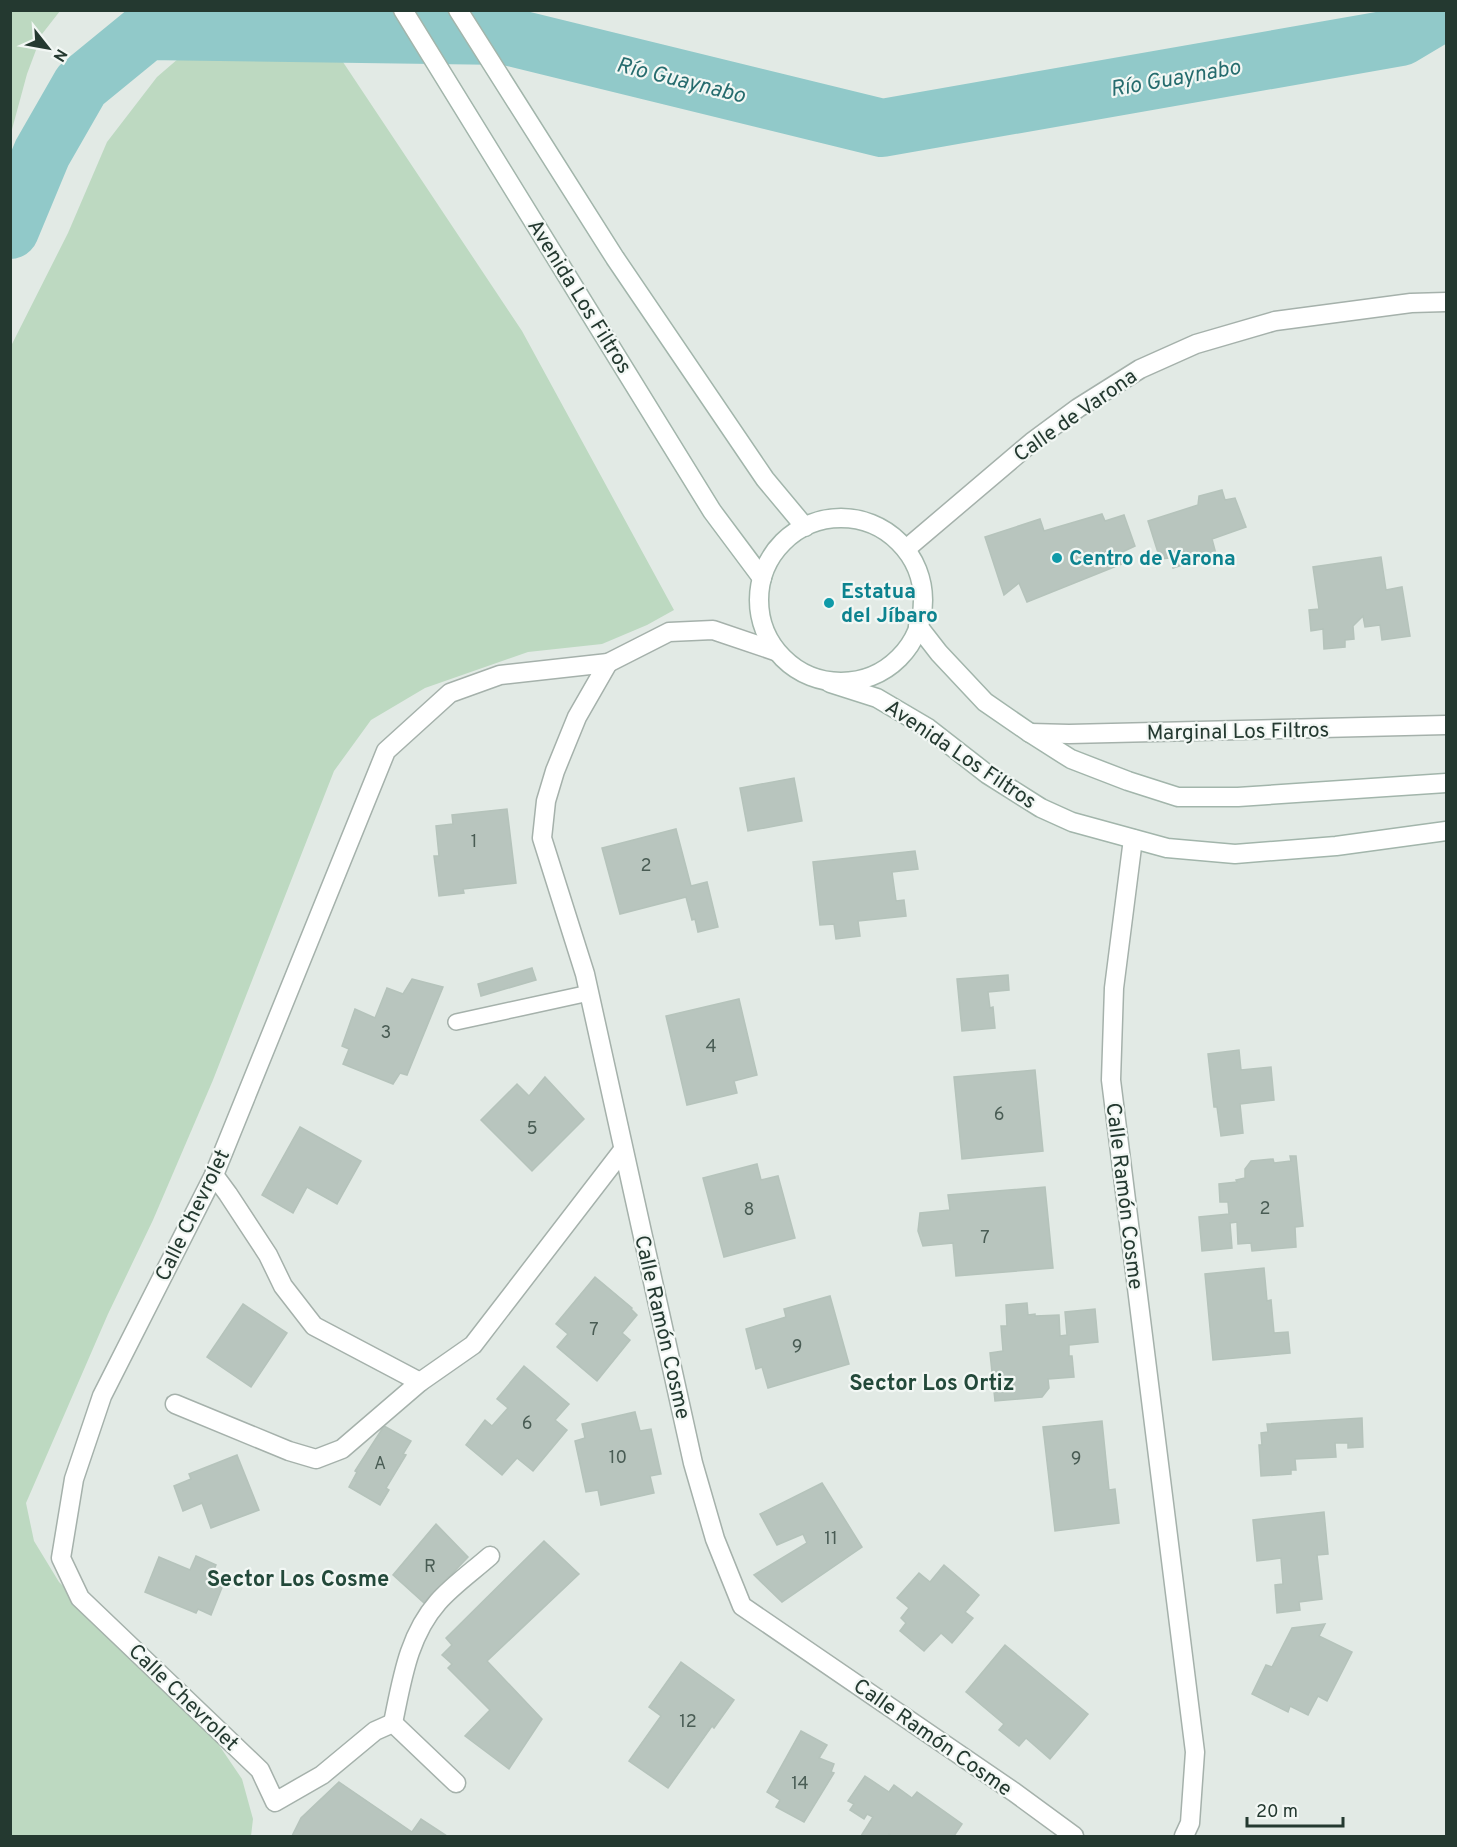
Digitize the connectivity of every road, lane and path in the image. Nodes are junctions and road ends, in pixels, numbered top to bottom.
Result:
1 (403, 10) edge
2 (458, 10) edge
3 (1446, 302) edge
4 (805, 527) junction
5 (906, 549) junction
6 (762, 578) junction
7 (918, 626) junction
8 (775, 651) junction
9 (609, 663) junction
10 (830, 683) junction
11 (1446, 725) edge
12 (1030, 733) junction
13 (1446, 783) edge
14 (1446, 831) edge
15 (1133, 839) junction
16 (589, 993) junction
17 (456, 1023) dead end
18 (623, 1150) junction
19 (214, 1175) junction
20 (420, 1382) junction
21 (175, 1404) dead end
22 (490, 1556) dead end
23 (393, 1723) junction
24 (456, 1783) dead end
25 (1074, 1836) edge
26 (1184, 1836) edge

1 - 6 street, Avenida Los Filtros
2 - 4 street
3 - 5 street, Calle de Varona
4 - 5 street
4 - 6 street
5 - 7 street
6 - 8 street
7 - 10 street
7 - 12 street
8 - 9 street, Calle Chevrolet
8 - 10 street
9 - 16 street, Calle Ramón Cosme
9 - 19 street, Calle Chevrolet
10 - 15 street, Avenida Los Filtros
11 - 12 street, Marginal Los Filtros
12 - 13 street
14 - 15 street, Avenida Los Filtros
15 - 26 street, Calle Ramón Cosme
16 - 17 lane
16 - 18 street, Calle Ramón Cosme
18 - 20 street
18 - 25 street, Calle Ramón Cosme
19 - 20 street
19 - 23 street, Calle Chevrolet
20 - 21 street
22 - 23 street
23 - 24 street

